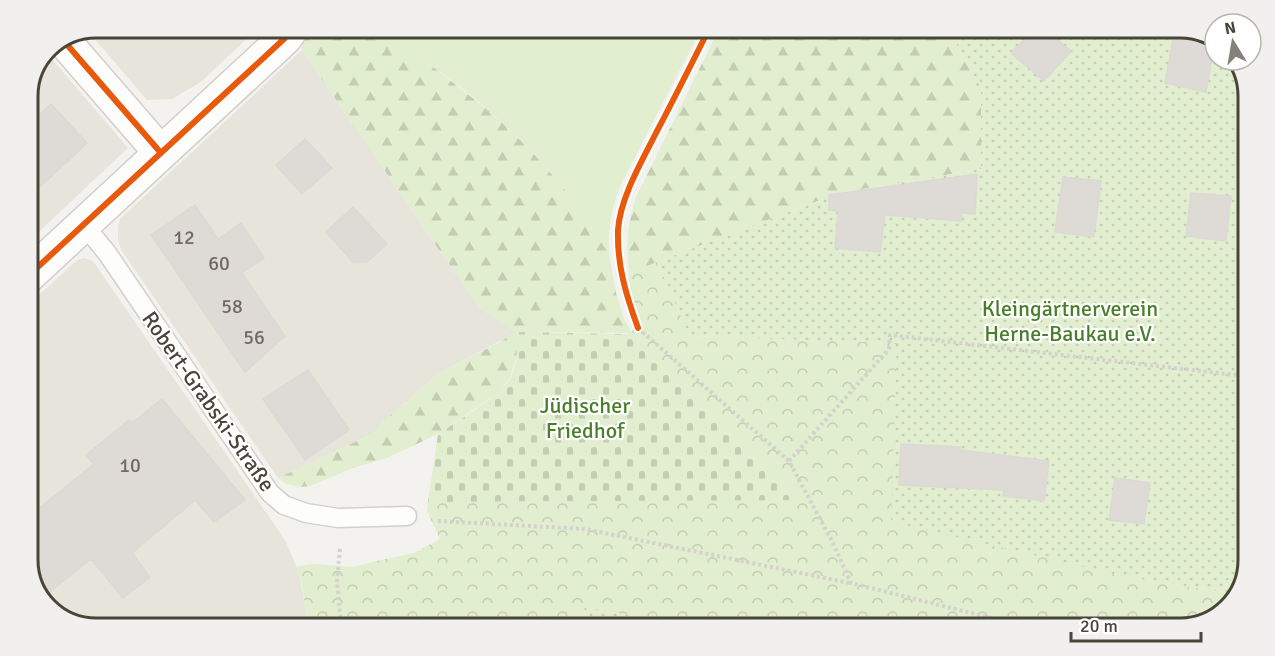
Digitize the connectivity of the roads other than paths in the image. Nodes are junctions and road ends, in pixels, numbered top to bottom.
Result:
1 (285, 38) edge
2 (67, 45) edge
3 (161, 153) junction
4 (84, 225) junction
5 (38, 267) edge
6 (407, 516) road end

1 - 3 street
2 - 3 street
3 - 4 street
4 - 5 street
4 - 6 lane, Robert-Grabski-Straße

